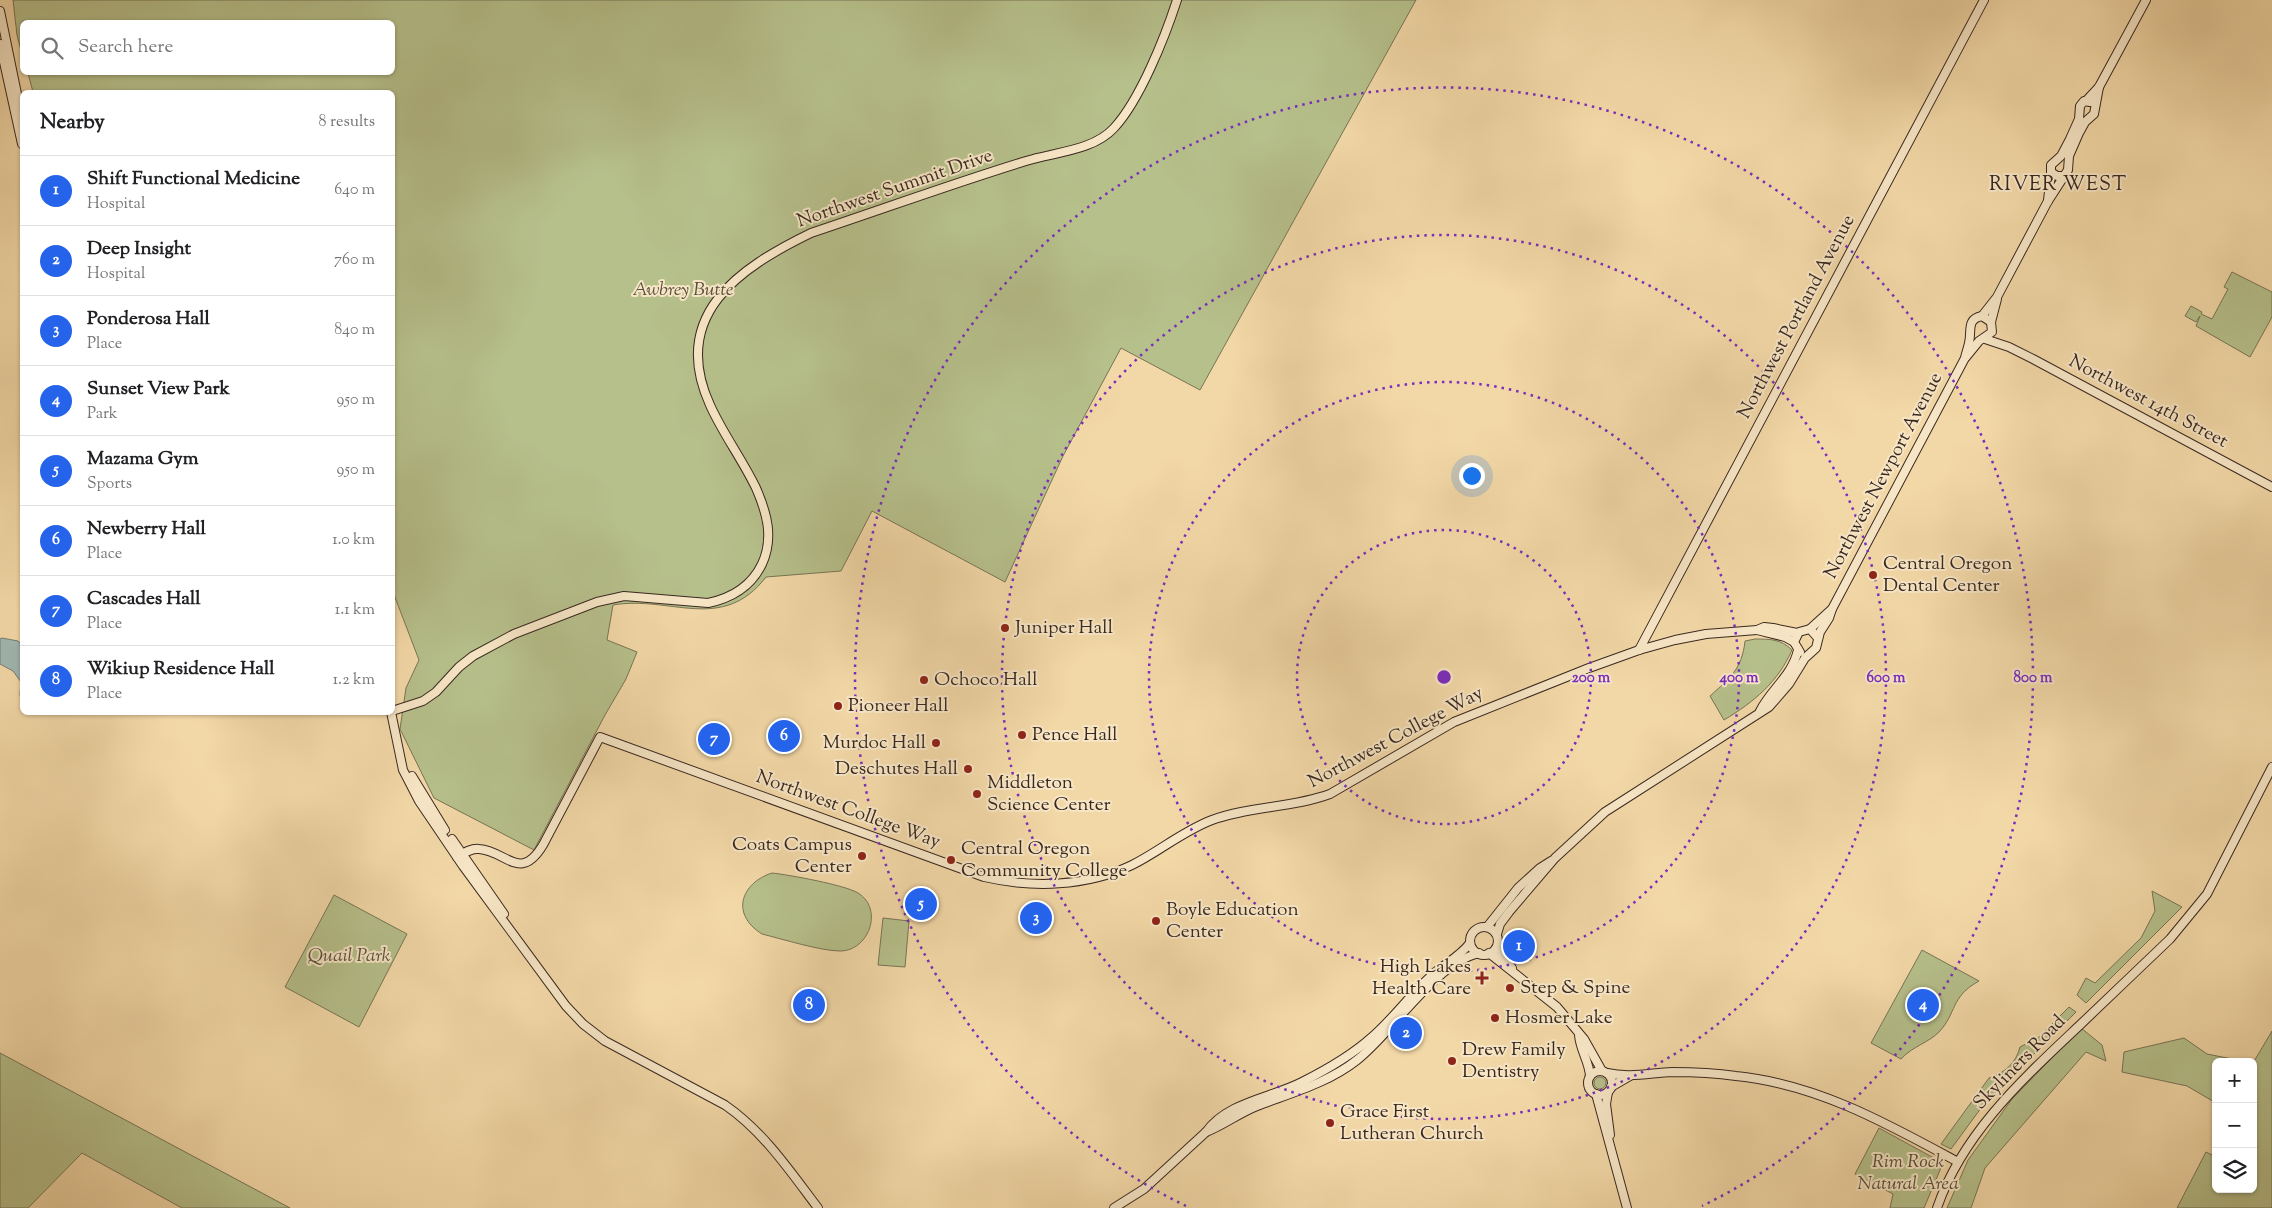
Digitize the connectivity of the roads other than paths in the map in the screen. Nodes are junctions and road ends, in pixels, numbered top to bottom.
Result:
1 (1177, 0) edge
2 (1984, 0) edge
3 (2146, 0) edge
4 (0, 11) edge
5 (0, 44) edge
6 (2099, 87) junction
7 (2086, 101) junction
8 (2095, 106) junction
9 (20, 108) edge
10 (20, 135) edge
11 (2052, 172) junction
12 (2062, 176) junction
13 (2048, 201) junction
14 (1997, 297) junction
15 (1982, 316) junction
16 (1992, 324) junction
17 (1971, 333) junction
18 (1984, 339) junction
19 (2009, 347) junction
20 (1965, 358) junction
21 (2272, 487) edge
22 (1832, 609) junction
23 (1757, 630) junction
24 (1810, 630) junction
25 (1798, 633) junction
26 (1818, 638) junction
27 (1796, 646) junction
28 (1639, 650) junction
29 (1810, 653) junction
30 (395, 711) edge
31 (1760, 711) junction
32 (392, 715) edge
33 (2272, 767) edge
34 (460, 855) junction
35 (1555, 858) junction
36 (1487, 927) junction
37 (1497, 934) junction
38 (1470, 943) junction
39 (1498, 944) junction
40 (1479, 953) junction
41 (1490, 953) junction
42 (1520, 977) junction
43 (1579, 1035) junction
44 (1605, 1072) junction
45 (1590, 1076) junction
46 (1630, 1076) junction
47 (1610, 1089) junction
48 (1596, 1094) junction
49 (1206, 1132) junction
50 (1610, 1142) junction
51 (1958, 1162) junction
52 (818, 1208) edge
53 (1114, 1208) edge
54 (1627, 1208) edge
55 (1938, 1208) edge

1 - 30 street, Northwest Summit Drive
2 - 28 street, Northwest Portland Avenue
3 - 6 street
4 - 9 street
5 - 10 street
6 - 7 street
6 - 8 street
7 - 8 street
7 - 11 street
8 - 12 street
11 - 12 street
11 - 13 street
12 - 13 street
13 - 14 street
14 - 15 street
14 - 16 street
15 - 16 street
15 - 17 street
16 - 18 street
16 - 19 street, Northwest 14th Street
17 - 18 street
17 - 20 street, Northwest Newport Avenue
18 - 19 street, Northwest 14th Street
18 - 20 street, Northwest Newport Avenue
19 - 21 street, Northwest 14th Street
20 - 22 street, Northwest Newport Avenue
22 - 24 street, Northwest Newport Avenue
22 - 26 street, Northwest Newport Avenue
23 - 25 street, Northwest College Way
23 - 27 street, Northwest College Way
23 - 28 street, Northwest College Way
24 - 25 street
24 - 26 street
25 - 27 street
26 - 29 street
27 - 29 street
27 - 31 street
28 - 34 street, Northwest College Way
29 - 31 street
31 - 35 street
32 - 34 street
33 - 51 street, Skyliners Road
34 - 52 street
35 - 36 street
35 - 37 street
36 - 37 street
36 - 38 street
37 - 39 street
38 - 40 street
38 - 49 street
39 - 41 street
39 - 42 street
40 - 41 street
40 - 49 street
41 - 42 street
42 - 43 street
43 - 44 street
43 - 45 street
44 - 45 street
44 - 46 street
44 - 47 street
45 - 48 street
46 - 47 street
46 - 51 street
47 - 48 street
47 - 50 street
48 - 50 street
49 - 53 street
50 - 54 street
51 - 55 street, Skyliners Road

